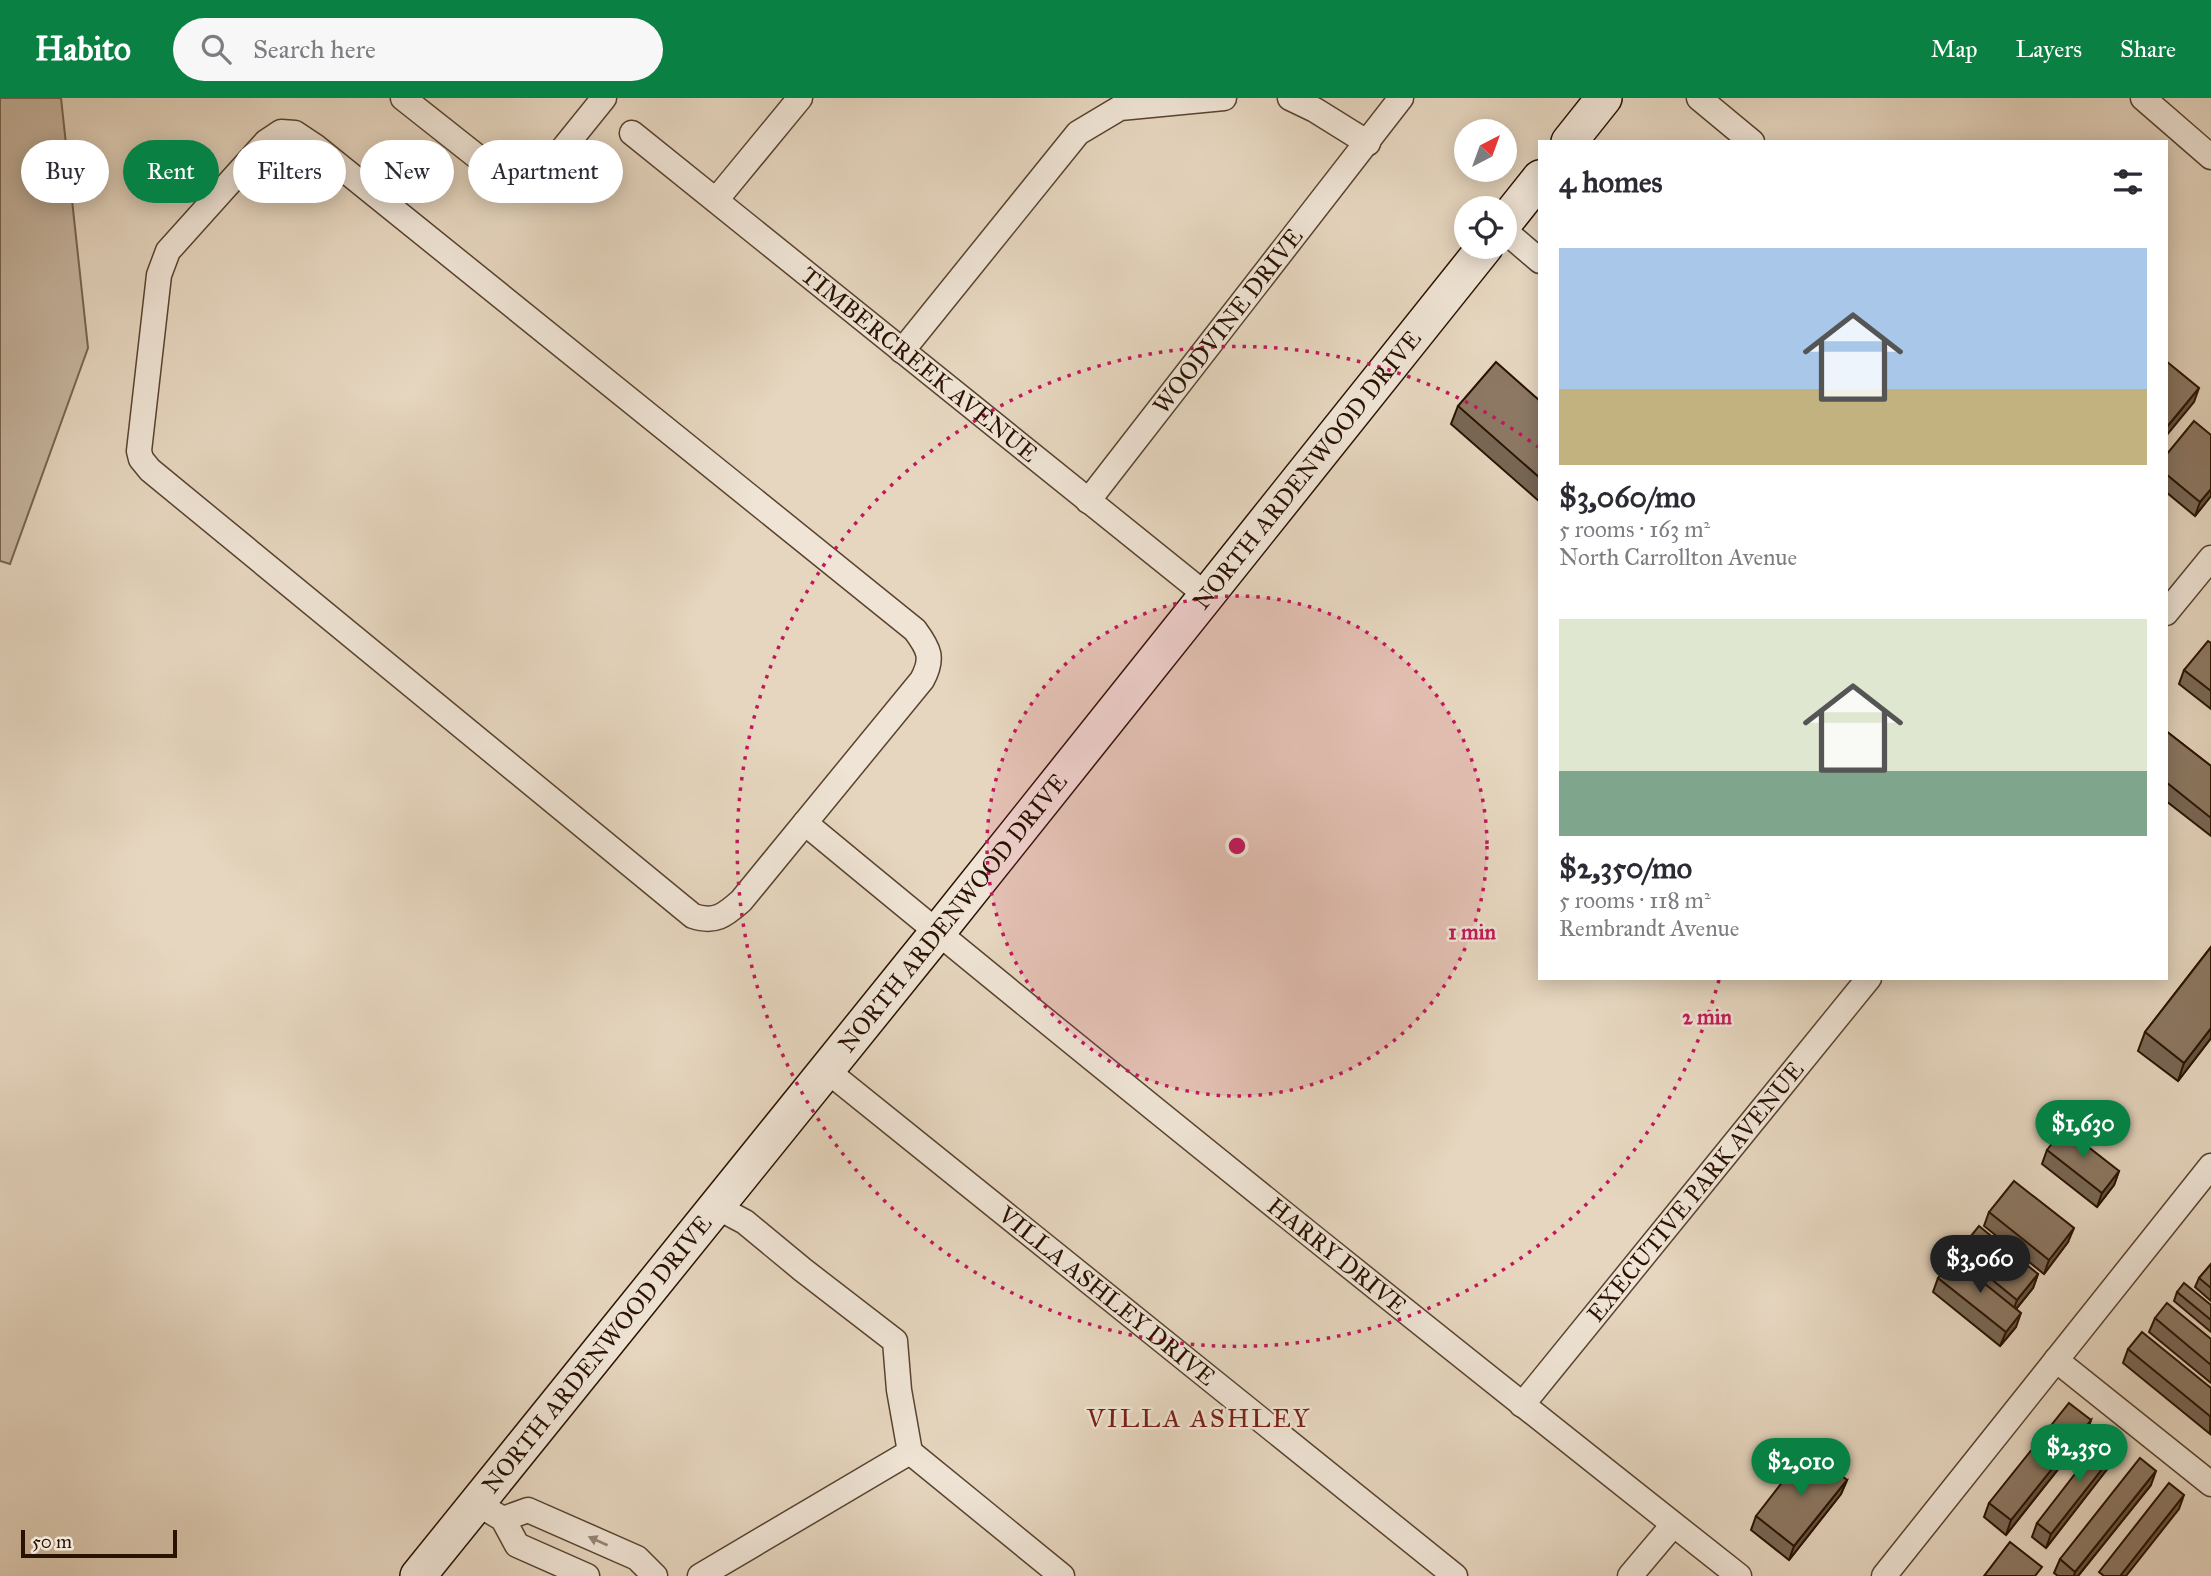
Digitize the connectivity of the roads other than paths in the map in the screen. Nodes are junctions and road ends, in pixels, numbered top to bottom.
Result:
1 (403, 98) edge
2 (604, 98) edge
3 (800, 98) edge
4 (1224, 98) edge
5 (1290, 98) edge
6 (1401, 98) edge
7 (1604, 98) edge
8 (1699, 98) edge
9 (2143, 98) edge
10 (632, 133) dead end
11 (1571, 140) edge
12 (1750, 140) edge
13 (1368, 143) junction
14 (2211, 158) edge
15 (1538, 181) edge
16 (716, 200) junction
17 (1517, 207) edge
18 (1517, 241) edge
19 (1475, 259) edge
20 (1538, 259) edge
21 (902, 351) junction
22 (1088, 501) junction
23 (2211, 558) edge
24 (1206, 595) junction
25 (2168, 610) edge
26 (805, 823) junction
27 (937, 933) junction
28 (1867, 980) edge
29 (825, 1069) junction
30 (2211, 1167) edge
31 (715, 1206) junction
32 (2056, 1360) junction
33 (1522, 1405) junction
34 (910, 1452) junction
35 (2211, 1484) edge
36 (489, 1511) junction
37 (1673, 1525) junction
38 (418, 1576) edge
39 (587, 1576) edge
40 (655, 1576) edge
41 (700, 1576) edge
42 (1062, 1576) edge
43 (1455, 1576) edge
44 (1630, 1576) edge
45 (1739, 1576) edge
46 (1884, 1576) edge

1 - 2 street
3 - 16 street
4 - 21 street
5 - 13 street
6 - 13 street, WOODVINE DRIVE
7 - 11 street
8 - 12 street
9 - 14 street
10 - 16 street, TIMBERCREEK AVENUE
13 - 22 street, WOODVINE DRIVE
15 - 17 street
16 - 21 street, TIMBERCREEK AVENUE
18 - 20 street
19 - 24 street, NORTH ARDENWOOD DRIVE
21 - 22 street, TIMBERCREEK AVENUE
22 - 24 street, TIMBERCREEK AVENUE
23 - 25 street
24 - 27 street, NORTH ARDENWOOD DRIVE
26 - 26 street
26 - 27 street, HARRY DRIVE
27 - 29 street, NORTH ARDENWOOD DRIVE
27 - 33 street, HARRY DRIVE
28 - 33 street, EXECUTIVE PARK AVENUE
29 - 31 street, NORTH ARDENWOOD DRIVE
29 - 43 street, VILLA ASHLEY DRIVE
30 - 32 street
31 - 34 street
31 - 36 street, NORTH ARDENWOOD DRIVE
32 - 35 street
32 - 46 street
33 - 37 street, HARRY DRIVE
34 - 41 street
34 - 42 street
36 - 38 street, NORTH ARDENWOOD DRIVE
36 - 39 street
40 -> 36 street
37 - 44 street
37 - 45 street, HARRY DRIVE

